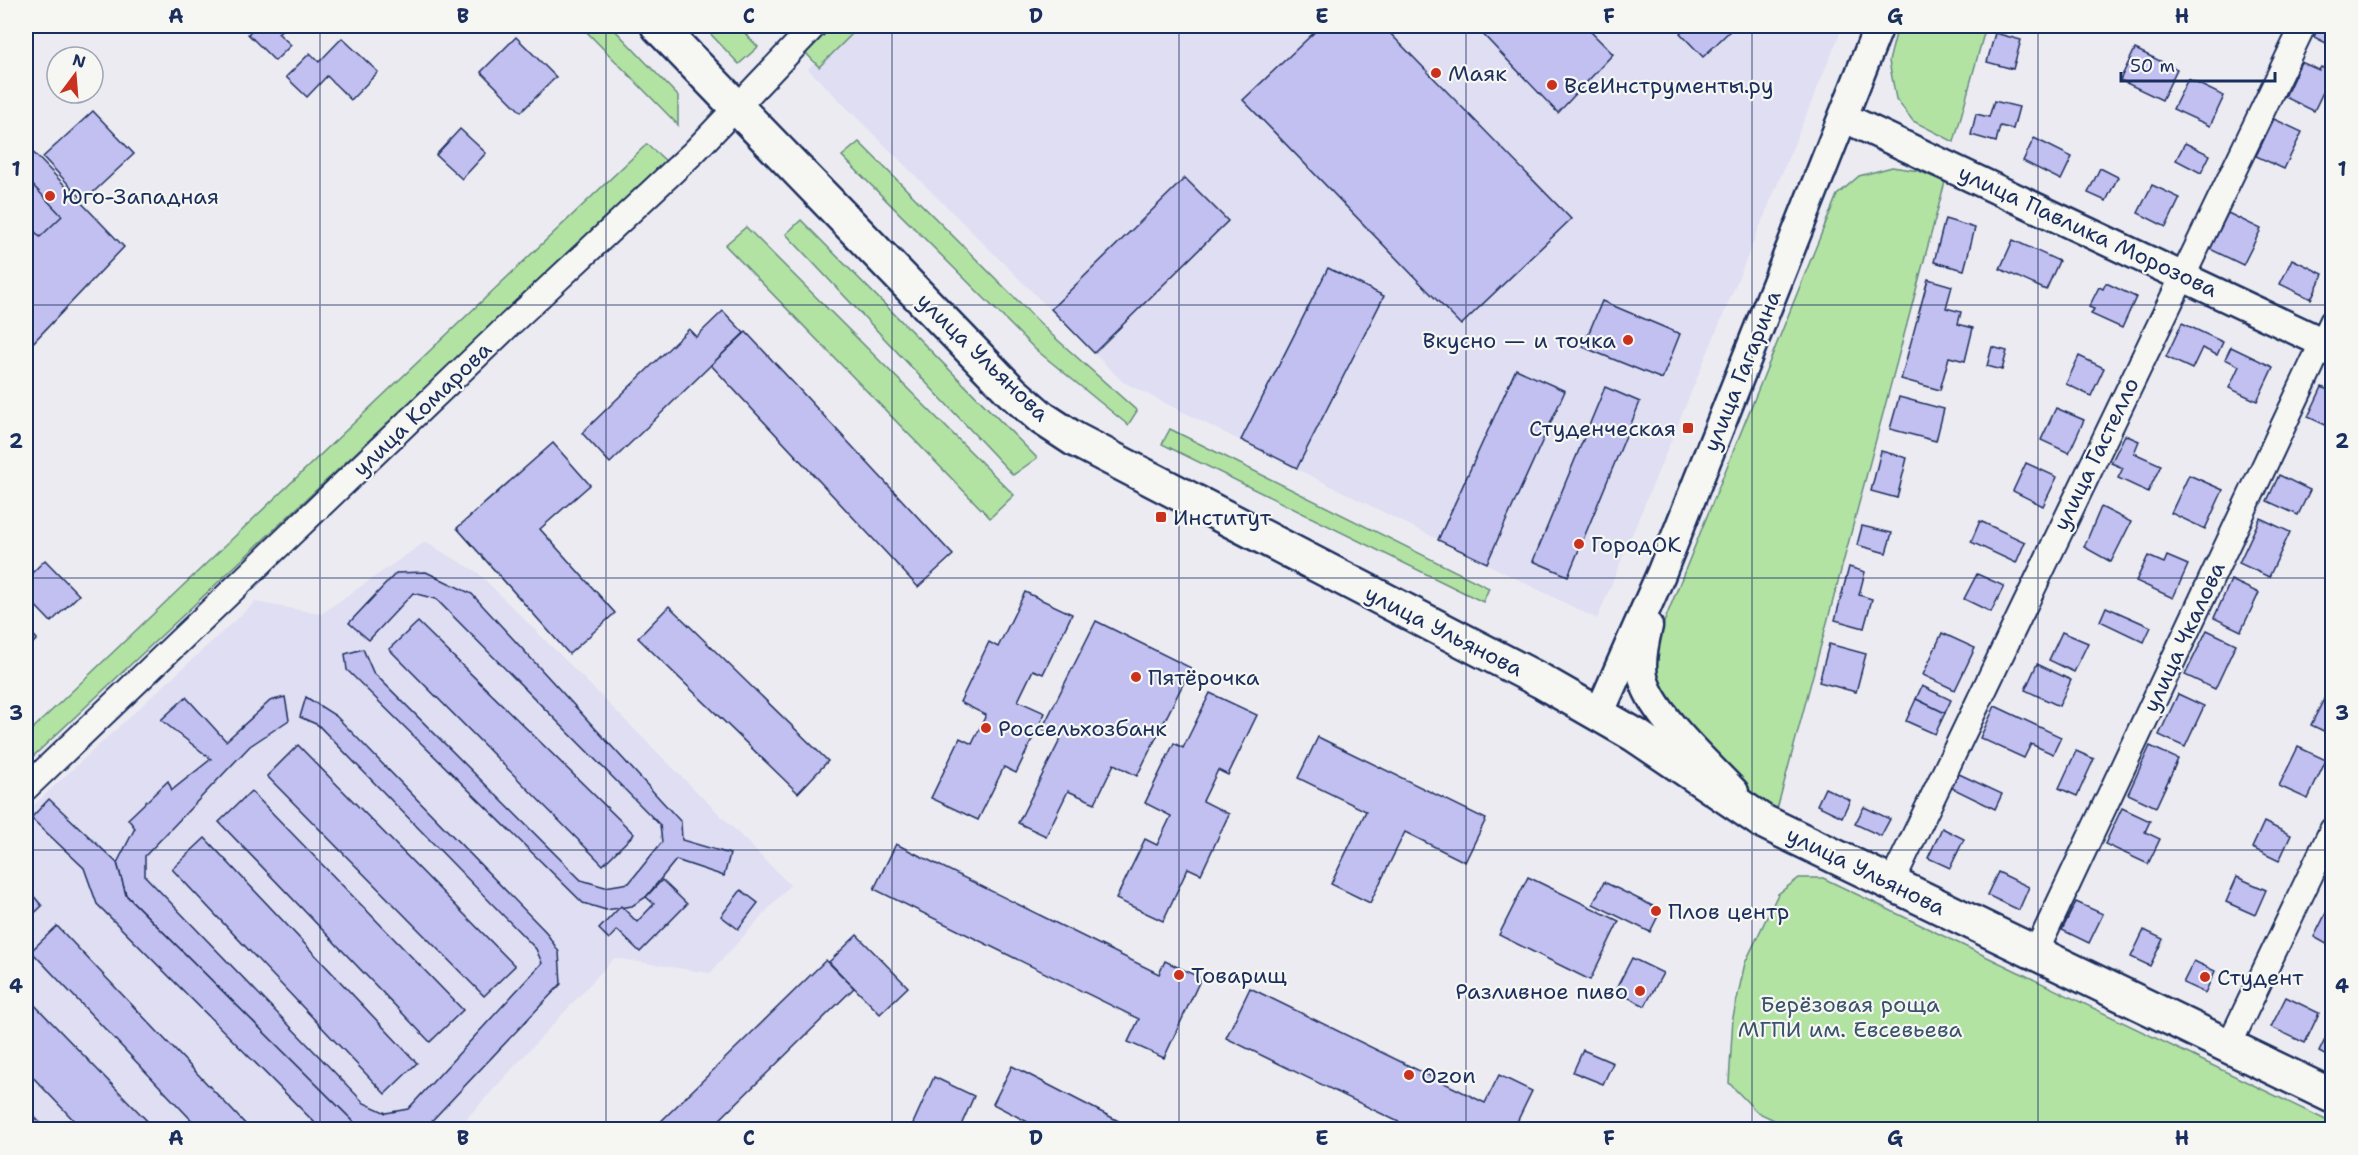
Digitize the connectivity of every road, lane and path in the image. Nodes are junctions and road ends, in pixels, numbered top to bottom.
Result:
1 (658, 26) edge
2 (814, 26) edge
3 (1879, 26) edge
4 (2303, 26) edge
5 (737, 107) junction
6 (1843, 117) junction
7 (2182, 276) junction
8 (2329, 337) edge
9 (1662, 574) junction
10 (1599, 714) junction
11 (26, 788) edge
12 (1762, 821) junction
13 (2332, 830) edge
14 (1891, 884) junction
15 (2036, 952) junction
16 (2229, 1045) junction
17 (2332, 1096) edge

1 - 5 main road, улица Ульянова
2 - 5 street, улица Комарова
3 - 6 street, улица Гагарина
4 - 7 street, улица Гастелло
5 - 10 main road, улица Ульянова
5 - 11 street, улица Комарова
6 - 7 street, улица Павлика Морозова
6 - 9 street, улица Гагарина
7 - 8 street, улица Павлика Морозова
7 - 14 street, улица Гастелло
8 - 15 street, улица Чкалова
9 - 10 street, улица Гагарина
9 - 12 street
10 - 12 main road, улица Ульянова
12 - 14 main road, улица Ульянова
13 - 16 street
14 - 15 main road, улица Ульянова
15 - 16 main road, улица Ульянова
16 - 17 main road, улица Ульянова

